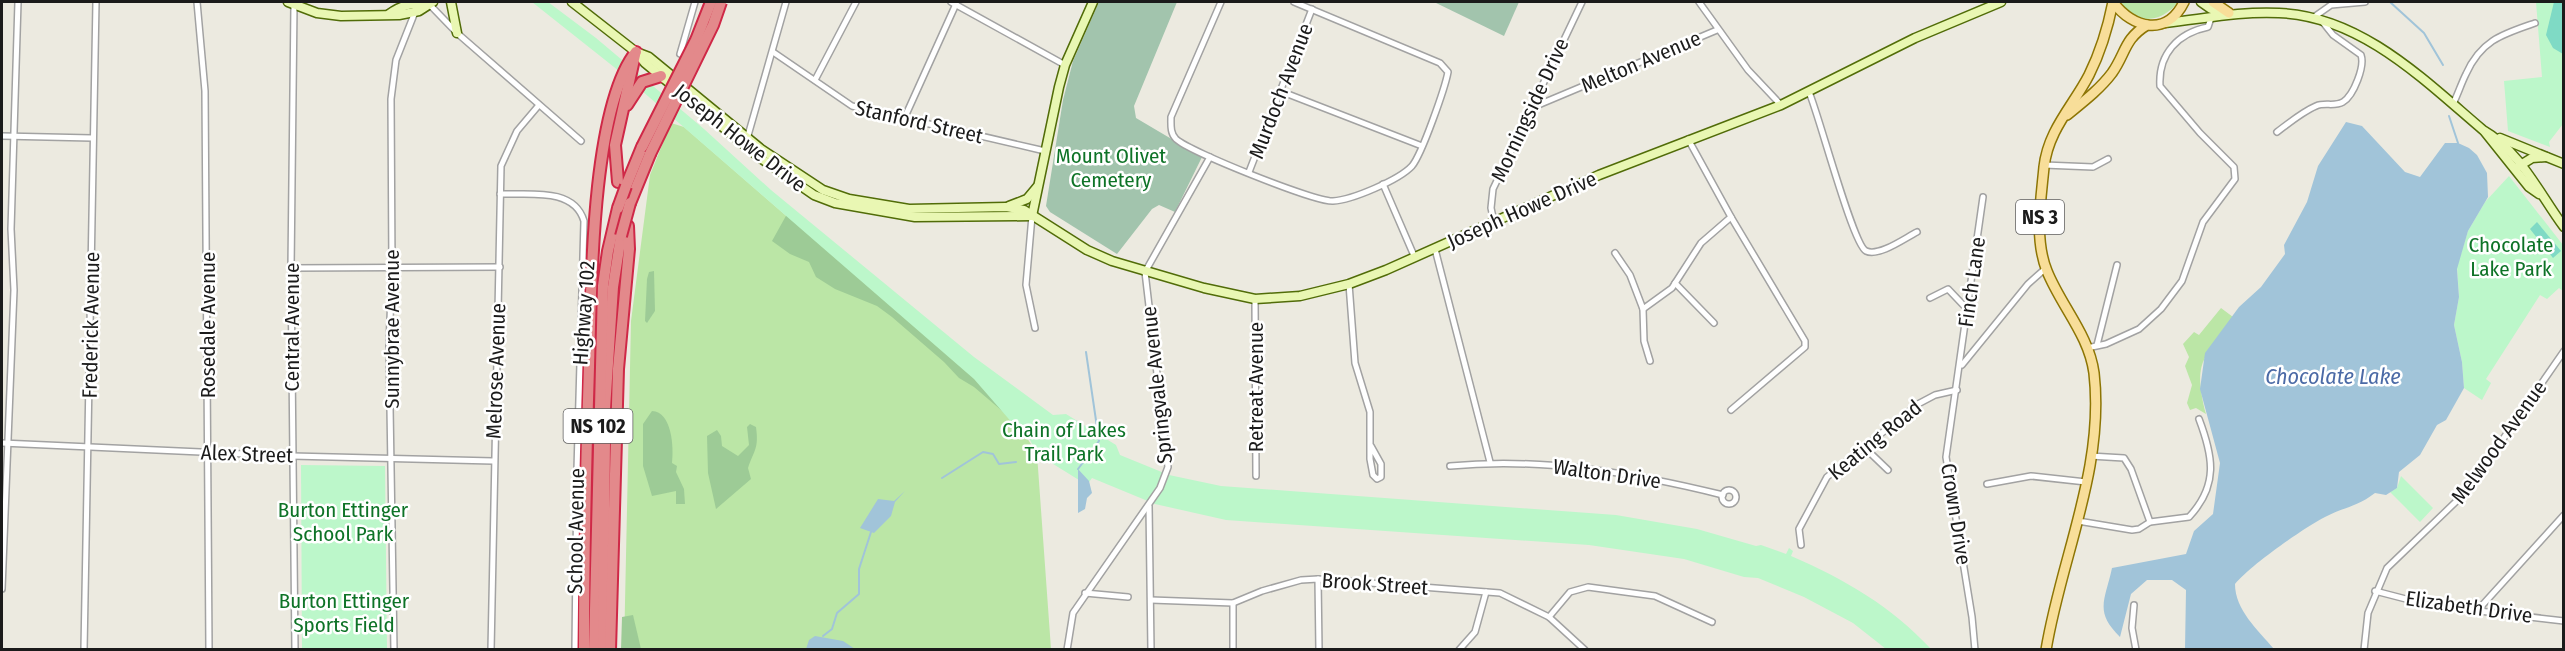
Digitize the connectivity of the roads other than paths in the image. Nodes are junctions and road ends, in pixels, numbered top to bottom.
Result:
1 (18, 2) edge
2 (96, 2) edge
3 (197, 2) edge
4 (451, 2) edge
5 (572, 2) edge
6 (695, 2) edge
7 (711, 2) edge
8 (721, 2) edge
9 (786, 2) edge
10 (856, 2) edge
11 (1093, 2) edge
12 (1221, 2) edge
13 (1294, 2) edge
14 (1582, 2) edge
15 (1699, 2) edge
16 (2001, 2) edge
17 (2113, 2) edge
18 (2184, 2) edge
19 (2201, 2) edge
20 (2213, 2) edge
21 (2365, 2) edge
22 (291, 3) edge
23 (429, 3) edge
24 (953, 3) edge
25 (1312, 9) junction
26 (415, 12) junction
27 (389, 14) junction
28 (2229, 14) junction
29 (2211, 18) junction
30 (2317, 18) junction
31 (2161, 23) junction
32 (2535, 23) dead end
33 (2148, 25) junction
34 (1717, 30) junction
35 (457, 33) junction
36 (636, 52) junction
37 (773, 52) junction
38 (680, 54) dead end
39 (1065, 65) junction
40 (661, 76) junction
41 (815, 80) junction
42 (1280, 92) junction
43 (1809, 92) junction
44 (2453, 104) junction
45 (539, 105) junction
46 (1781, 105) junction
47 (1531, 108) junction
48 (903, 118) junction
49 (2059, 123) junction
50 (619, 125) junction
51 (2483, 130) junction
52 (2277, 132) dead end
53 (2, 136) edge
54 (13, 136) junction
55 (2496, 137) junction
56 (92, 138) junction
57 (1688, 139) junction
58 (581, 141) dead end
59 (746, 142) junction
60 (1422, 146) junction
61 (646, 151) junction
62 (1046, 151) junction
63 (1210, 157) junction
64 (2546, 157) junction
65 (2108, 159) dead end
66 (2564, 164) edge
67 (2044, 165) junction
68 (2518, 167) junction
69 (1249, 172) junction
70 (622, 184) junction
71 (1383, 184) junction
72 (1039, 185) junction
73 (500, 194) junction
74 (1983, 197) dead end
75 (1006, 207) junction
76 (1032, 216) junction
77 (1731, 217) junction
78 (1494, 222) junction
79 (628, 226) dead end
80 (2564, 227) edge
81 (1917, 232) dead end
82 (1435, 249) junction
83 (1615, 253) dead end
84 (1415, 258) junction
85 (2117, 266) dead end
86 (500, 267) junction
87 (291, 268) junction
88 (392, 268) junction
89 (2046, 268) junction
90 (1145, 272) junction
91 (1675, 283) junction
92 (1349, 284) junction
93 (1930, 298) dead end
94 (1255, 299) junction
95 (1643, 309) junction
96 (1968, 310) junction
97 (1714, 323) dead end
98 (1035, 328) dead end
99 (2097, 345) junction
100 (2087, 348) junction
101 (2564, 351) edge
102 (1650, 362) dead end
103 (1961, 366) junction
104 (1957, 390) junction
105 (1731, 410) dead end
106 (2199, 419) dead end
107 (4, 444) edge
108 (1371, 446) junction
109 (1864, 447) junction
110 (89, 448) junction
111 (209, 452) junction
112 (292, 456) junction
113 (2090, 456) junction
114 (392, 458) junction
115 (493, 461) junction
116 (1490, 462) junction
117 (1450, 466) dead end
118 (1888, 470) dead end
119 (1256, 476) dead end
120 (2086, 482) junction
121 (1987, 484) dead end
122 (1723, 495) dead end
123 (1149, 504) junction
124 (2564, 515) edge
125 (2078, 521) junction
126 (2150, 522) junction
127 (1801, 545) dead end
128 (1318, 579) junction
129 (2, 589) edge
130 (2375, 591) junction
131 (1486, 592) junction
132 (1085, 593) junction
133 (1128, 597) dead end
134 (1151, 600) junction
135 (1233, 603) junction
136 (2134, 605) dead end
137 (2477, 611) junction
138 (1549, 617) junction
139 (1712, 621) dead end
140 (2564, 621) edge
141 (2364, 648) edge
142 (84, 650) edge
143 (209, 650) edge
144 (295, 650) edge
145 (394, 650) edge
146 (491, 650) edge
147 (576, 650) edge
148 (585, 650) edge
149 (594, 650) edge
150 (603, 650) edge
151 (610, 650) edge
152 (1067, 650) edge
153 (1151, 650) edge
154 (1233, 650) edge
155 (1319, 650) edge
156 (1459, 650) edge
157 (1585, 650) edge
158 (1975, 650) edge
159 (2046, 650) edge
160 (2136, 650) edge

1 - 54 street
2 - 56 street, Frederick Avenue
3 - 111 street, Rosedale Avenue
4 - 35 main road
5 - 36 main road, Joseph Howe Drive
6 - 38 street
7 - 61 highway, Highway 102 / NS 102, bridge
8 - 61 highway, Highway 102 / NS 102, bridge
9 - 37 street
10 - 41 street
11 - 39 main road
12 - 63 street
13 - 25 street
14 - 47 street, Morningside Drive
15 - 34 street
16 - 43 main road, Joseph Howe Drive
17 - 33 main road
17 - 49 main road, NS 3
18 - 31 main road
19 - 28 main road
20 - 28 main road
21 - 30 street
22 - 27 main road
22 - 87 street, Central Avenue
23 - 26 main road
23 - 27 main road
23 - 35 street
24 - 39 street
24 - 48 street
25 - 42 street, Murdoch Avenue
25 - 60 street
26 - 27 main road
26 - 88 street, Sunnybrae Avenue
28 - 29 main road
28 - 30 main road
29 - 31 main road
29 - 99 street
30 - 44 main road
30 - 52 street
31 - 33 main road
32 - 44 street
33 - 49 main road, NS 3
34 - 46 street
34 - 47 street, Melton Avenue
35 - 45 street
36 - 40 main road, Joseph Howe Drive
36 - 50 highway
36 - 59 main road, Joseph Howe Drive
36 - 148 highway
37 - 41 street, Stanford Street
37 - 59 street
39 - 62 main road
40 - 50 highway
40 - 59 main road, Joseph Howe Drive
41 - 48 street, Stanford Street
42 - 60 street
42 - 69 street, Murdoch Avenue
43 - 46 main road, Joseph Howe Drive
43 - 81 street
44 - 51 main road
45 - 58 street
45 - 73 street, Melrose Avenue
46 - 57 main road, Joseph Howe Drive
47 - 78 street, Morningside Drive
48 - 62 street, Stanford Street
49 - 67 main road, NS 3
50 - 70 highway
51 - 55 main road
51 - 68 main road
53 - 54 street
54 - 56 street
54 - 107 street
55 - 64 main road
55 - 68 main road
56 - 110 street, Frederick Avenue
57 - 77 street
57 - 78 main road, Joseph Howe Drive
59 - 75 main road, Joseph Howe Drive
59 - 76 main road, Joseph Howe Drive
60 - 71 street
61 - 70 highway, Highway 102 / NS 102
61 - 150 highway, Highway 102 / NS 102, bridge
62 - 72 main road
63 - 69 street
63 - 90 street
64 - 66 main road
64 - 68 main road
65 - 67 street
67 - 89 main road, NS 3
68 - 80 main road
69 - 71 street
70 - 149 highway, Highway 102 / NS 102, bridge
71 - 84 street
72 - 75 main road
72 - 76 main road
73 - 86 street, Melrose Avenue
73 - 147 street, School Avenue
74 - 96 street, Finch Lane
75 - 76 main road, Joseph Howe Drive
76 - 90 main road, Joseph Howe Drive
76 - 98 street
77 - 91 street
77 - 105 street
78 - 82 main road, Joseph Howe Drive
79 - 151 highway
82 - 84 main road, Joseph Howe Drive
82 - 116 street
83 - 95 street
84 - 92 main road, Joseph Howe Drive
85 - 99 street
86 - 88 street
86 - 115 street, Melrose Avenue
87 - 88 street
87 - 112 street, Central Avenue
88 - 114 street, Sunnybrae Avenue
89 - 100 main road, NS 3
89 - 103 street, Crown Drive
90 - 94 main road, Joseph Howe Drive
90 - 123 street, Springvale Avenue
91 - 95 street
91 - 97 street
92 - 94 main road, Joseph Howe Drive
92 - 108 street
93 - 96 street
94 - 119 street, Retreat Avenue
95 - 102 street
96 - 103 street, Finch Lane
99 - 100 street
100 - 113 main road, NS 3
101 - 130 street, Melwood Avenue
103 - 104 street, Crown Drive
104 - 109 street, Keating Road
104 - 158 street, Crown Drive
106 - 126 street
107 - 110 street, Alex Street
107 - 129 street
108 - 108 street
109 - 118 street
109 - 127 street, Keating Road
110 - 111 street, Alex Street
110 - 142 street, Frederick Avenue
111 - 112 street, Alex Street
111 - 143 street, Rosedale Avenue
112 - 114 street, Alex Street
112 - 144 street, Central Avenue
113 - 120 main road, NS 3
113 - 126 street
114 - 115 street, Alex Street
114 - 145 street, Sunnybrae Avenue
115 - 146 street, Melrose Avenue
116 - 117 street, Walton Drive
116 - 122 street, Walton Drive
120 - 121 street
120 - 125 main road, NS 3
123 - 132 street, Springvale Avenue
123 - 134 street
124 - 137 street
125 - 126 street
125 - 159 main road, NS 3
128 - 131 street, Brook Street
128 - 135 street, Brook Street
128 - 155 street
130 - 137 street, Elizabeth Drive
130 - 141 street, Melwood Avenue
131 - 138 street, Brook Street
131 - 156 street
132 - 133 street
132 - 152 street, Springvale Avenue
134 - 135 street, Brook Street
134 - 153 street
135 - 154 street
136 - 160 street
137 - 140 street, Elizabeth Drive
138 - 139 street
138 - 157 street, Brook Street

